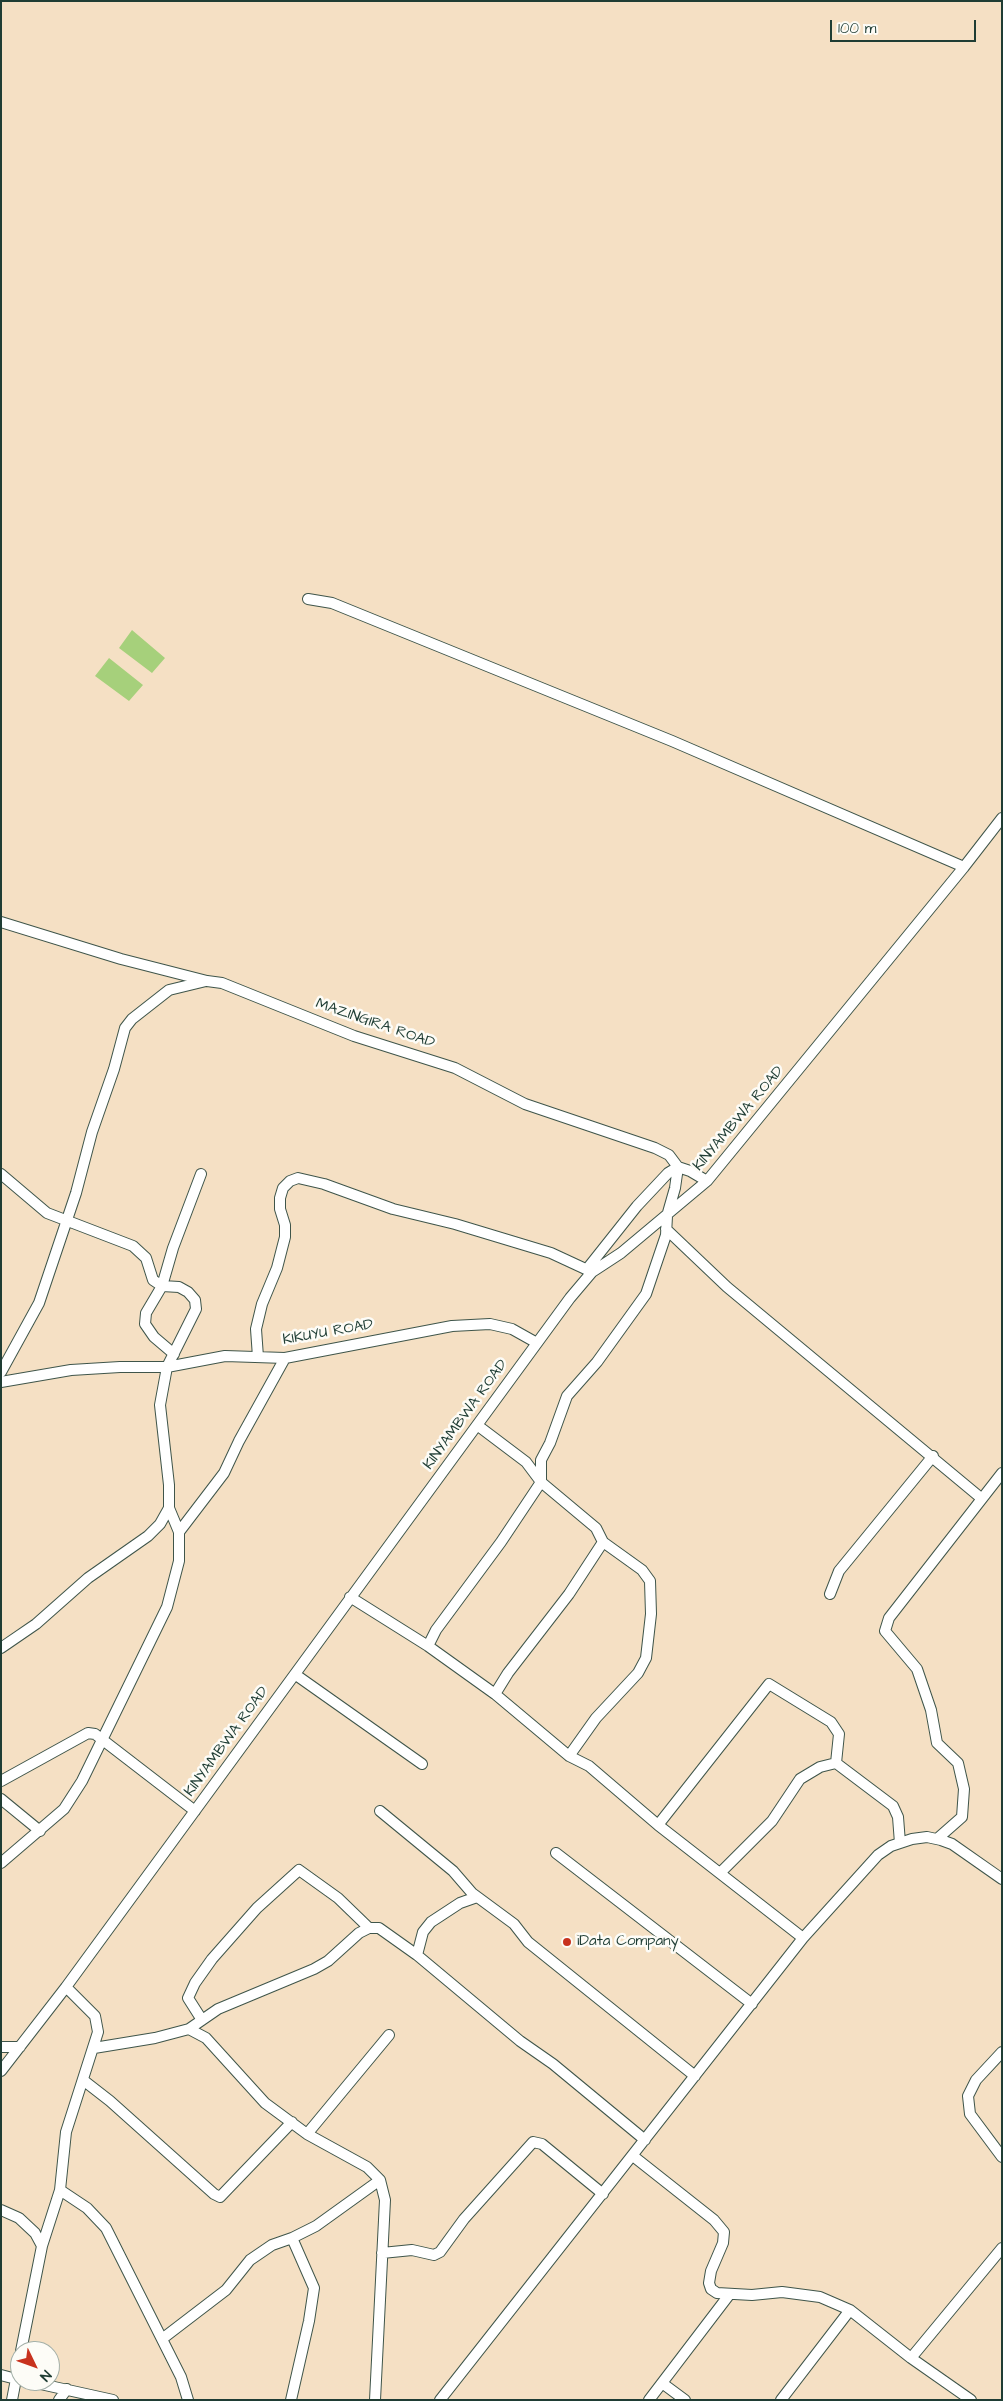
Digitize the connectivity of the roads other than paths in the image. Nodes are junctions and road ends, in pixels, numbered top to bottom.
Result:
1 (308, 599) dead end
2 (1002, 818) edge
3 (964, 867) junction
4 (1, 922) edge
5 (207, 981) junction
6 (678, 1167) junction
7 (1, 1174) edge
8 (200, 1174) dead end
9 (707, 1181) junction
10 (667, 1216) junction
11 (67, 1220) junction
12 (666, 1229) junction
13 (589, 1271) junction
14 (162, 1286) junction
15 (537, 1343) junction
16 (174, 1354) junction
17 (258, 1357) junction
18 (285, 1358) junction
19 (167, 1367) junction
20 (1, 1372) edge
21 (1, 1382) edge
22 (477, 1425) junction
23 (932, 1456) junction
24 (1002, 1473) edge
25 (540, 1482) junction
26 (981, 1498) junction
27 (169, 1508) junction
28 (179, 1532) junction
29 (603, 1542) junction
30 (830, 1594) dead end
31 (350, 1596) junction
32 (428, 1646) junction
33 (1, 1648) edge
34 (296, 1674) junction
35 (495, 1694) junction
36 (103, 1741) junction
37 (569, 1756) junction
38 (836, 1763) junction
39 (422, 1764) dead end
40 (1, 1781) edge
41 (1, 1799) edge
42 (195, 1811) junction
43 (380, 1811) dead end
44 (658, 1825) junction
45 (40, 1831) junction
46 (936, 1839) junction
47 (900, 1843) junction
48 (556, 1853) dead end
49 (1, 1863) edge
50 (720, 1873) junction
51 (1002, 1879) edge
52 (477, 1897) junction
53 (369, 1928) junction
54 (803, 1938) junction
55 (417, 1955) junction
56 (66, 1987) junction
57 (752, 2004) junction
58 (202, 2020) junction
59 (189, 2029) junction
60 (389, 2035) dead end
61 (1, 2047) edge
62 (20, 2047) junction
63 (94, 2048) junction
64 (1002, 2052) edge
65 (1, 2071) edge
66 (695, 2076) junction
67 (83, 2080) junction
68 (292, 2122) junction
69 (307, 2134) junction
70 (645, 2140) junction
71 (633, 2156) junction
72 (1002, 2157) edge
73 (380, 2180) junction
74 (60, 2190) junction
75 (603, 2194) junction
76 (2, 2209) edge
77 (292, 2238) junction
78 (42, 2246) junction
79 (1002, 2248) edge
80 (382, 2253) junction
81 (729, 2295) junction
82 (850, 2310) junction
83 (162, 2339) junction
84 (23, 2341) edge
85 (911, 2358) junction
86 (662, 2382) junction
87 (60, 2388) edge
88 (67, 2390) junction
89 (965, 2398) edge
90 (59, 2400) edge
91 (112, 2400) edge
92 (188, 2400) edge
93 (291, 2400) edge
94 (375, 2400) edge
95 (440, 2400) edge
96 (650, 2400) edge
97 (685, 2400) edge
98 (781, 2400) edge

1 - 3 street
2 - 3 street, KINYAMBWA ROAD
3 - 9 street, KINYAMBWA ROAD
4 - 5 street, MAZINGIRA ROAD
5 - 6 street, MAZINGIRA ROAD
5 - 11 street
6 - 9 street, MAZINGIRA ROAD
6 - 10 street
6 - 13 street
7 - 11 street
8 - 14 street
9 - 10 street, KINYAMBWA ROAD
10 - 12 street
10 - 13 street, KINYAMBWA ROAD
11 - 14 street
11 - 20 street
12 - 23 street
12 - 25 street
13 - 15 street, KINYAMBWA ROAD
13 - 17 street
14 - 16 street
14 - 16 street
15 - 18 street, KIKUYU ROAD
15 - 22 street, KINYAMBWA ROAD
16 - 19 street
17 - 18 street, KIKUYU ROAD
17 - 19 street, KIKUYU ROAD
18 - 28 street
19 - 21 street, KIKUYU ROAD
19 - 27 street
22 - 25 street
22 - 31 street, KINYAMBWA ROAD
23 - 26 street
23 - 30 street
24 - 26 street
25 - 29 street
25 - 32 street
26 - 46 street
27 - 28 street
27 - 33 street
28 - 36 street
29 - 35 street
29 - 37 street
31 - 32 street
31 - 34 street, KINYAMBWA ROAD
32 - 35 street
34 - 39 street
34 - 42 street, KINYAMBWA ROAD
35 - 37 street
36 - 40 street
36 - 42 street
36 - 45 street
37 - 44 street
38 - 44 street
38 - 47 street
38 - 50 street
41 - 45 street
42 - 56 street, KINYAMBWA ROAD
43 - 52 street
44 - 50 street
45 - 49 street
46 - 47 street
46 - 51 street
47 - 54 street
48 - 57 street
50 - 54 street
52 - 55 street
52 - 66 street
53 - 55 street
53 - 58 street
53 - 58 street
54 - 57 street
55 - 70 street
56 - 62 street, KINYAMBWA ROAD
56 - 63 street
57 - 66 street
58 - 59 street
59 - 63 street
59 - 68 street
60 - 69 street
61 - 62 street
62 - 65 street, KINYAMBWA ROAD
63 - 67 street
64 - 72 street
66 - 70 street
67 - 68 street
67 - 74 street
68 - 69 street
69 - 73 street
70 - 71 street
71 - 75 street
71 - 81 street
73 - 77 street
73 - 80 street
74 - 78 street
74 - 83 street
75 - 80 street
75 - 95 street
76 - 78 street
77 - 83 street
77 - 93 street
78 - 84 street
79 - 85 street
80 - 94 street
81 - 82 street
81 - 86 street
82 - 85 street
82 - 98 street
83 - 92 street
85 - 89 street
86 - 96 street
86 - 97 street
87 - 88 street
88 - 90 street
88 - 91 street

